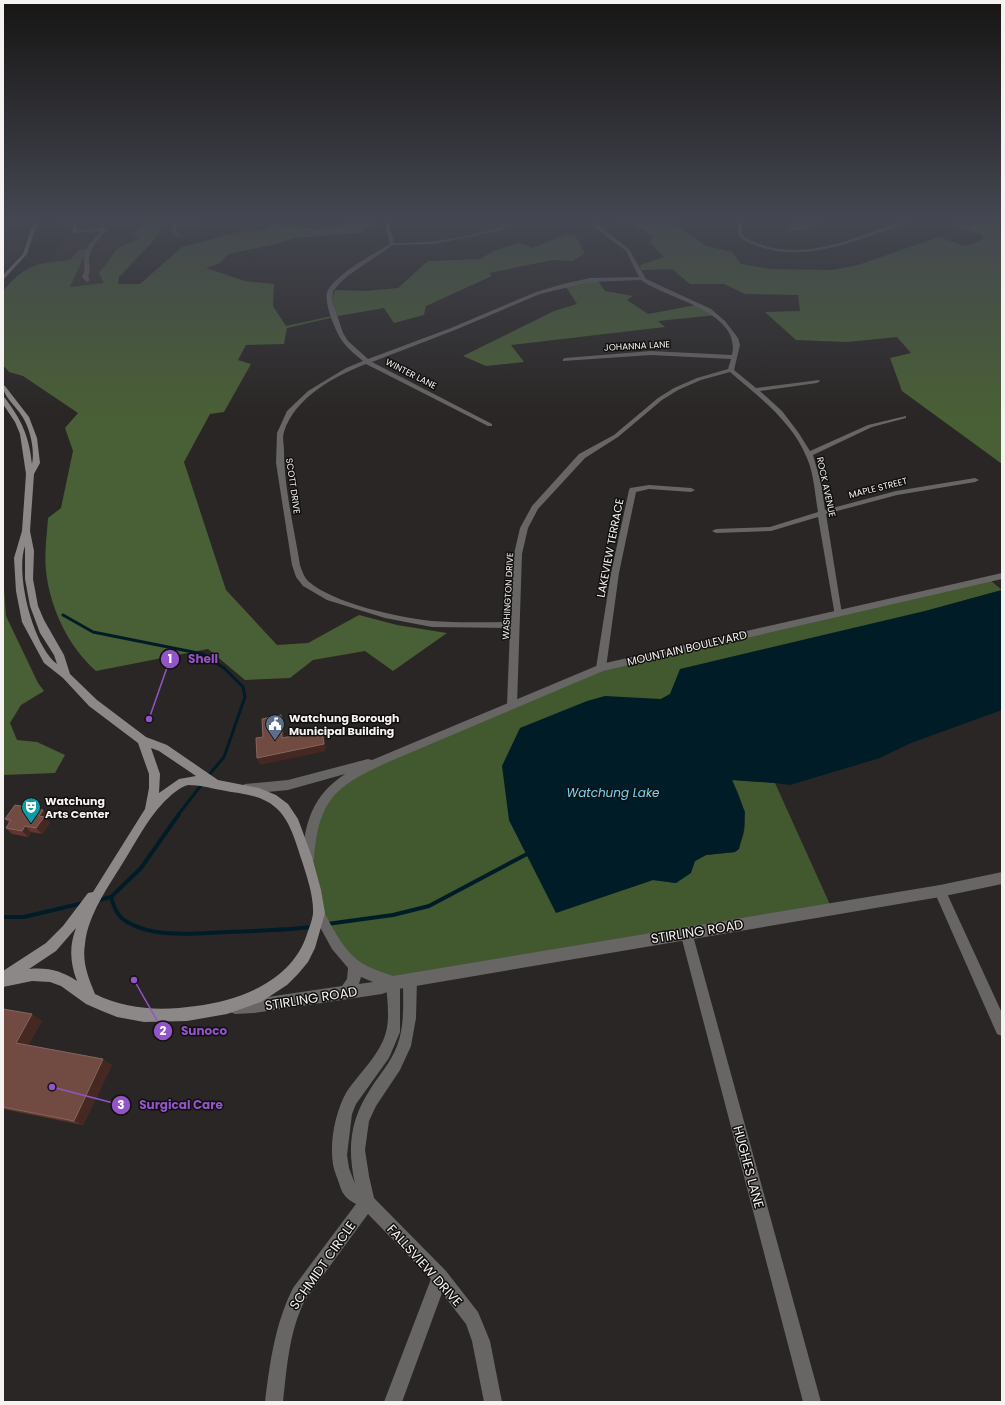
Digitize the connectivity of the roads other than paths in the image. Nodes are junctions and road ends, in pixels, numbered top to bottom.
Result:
1 (337, 284) edge
2 (575, 284) edge
3 (651, 284) edge
4 (734, 357) junction
5 (565, 360) dead end
6 (368, 362) junction
7 (731, 370) junction
8 (817, 381) dead end
9 (3, 387) edge
10 (755, 390) junction
11 (3, 399) edge
12 (904, 417) dead end
13 (490, 425) dead end
14 (809, 454) junction
15 (30, 474) junction
16 (975, 480) dead end
17 (691, 490) dead end
18 (822, 513) junction
19 (26, 531) junction
20 (716, 531) dead end
21 (1002, 576) edge
22 (838, 614) junction
23 (515, 625) junction
24 (601, 668) junction
25 (66, 675) junction
26 (512, 705) junction
27 (142, 740) junction
28 (385, 759) junction
29 (197, 776) junction
30 (245, 788) junction
31 (149, 813) junction
32 (308, 859) junction
33 (1002, 878) edge
34 (940, 891) junction
35 (319, 914) junction
36 (78, 924) junction
37 (686, 932) junction
38 (354, 965) junction
39 (3, 979) edge
40 (410, 980) junction
41 (393, 983) junction
42 (346, 992) junction
43 (91, 999) junction
44 (228, 1007) junction
45 (1002, 1028) edge
46 (367, 1202) junction
47 (440, 1277) junction
48 (274, 1402) edge
49 (393, 1402) edge
50 (493, 1402) edge
51 (812, 1402) edge

1 - 6 street, WINTER LANE
2 - 6 street, SCOTT DRIVE
3 - 4 street
4 - 5 street, JOHANNA LANE
4 - 7 street
6 - 13 street, WINTER LANE
6 - 23 street, SCOTT DRIVE
7 - 10 street, ROCK AVENUE
7 - 23 street, WASHINGTON DRIVE
8 - 10 street
9 - 15 main road
10 - 14 street, ROCK AVENUE
11 - 15 main road
12 - 14 street
14 - 18 street, ROCK AVENUE
15 - 19 main road
16 - 18 street, MAPLE STREET
17 - 24 street, LAKEVIEW TERRACE
18 - 20 street, MAPLE STREET
18 - 22 street, ROCK AVENUE
19 - 25 main road
19 - 25 main road
21 - 22 street, MOUNTAIN BOULEVARD
22 - 24 street, MOUNTAIN BOULEVARD
23 - 26 street, WASHINGTON DRIVE
24 - 26 street, MOUNTAIN BOULEVARD
25 - 27 main road
26 - 28 street, MOUNTAIN BOULEVARD
27 - 29 main road
27 - 31 main road
28 - 30 street, MOUNTAIN BOULEVARD
28 - 32 street, MOUNTAIN BOULEVARD
29 - 30 main road
29 - 31 main road
30 - 32 main road
31 - 36 main road
32 - 35 main road
33 - 34 street, STIRLING ROAD
34 - 37 street, STIRLING ROAD
34 - 45 street
35 - 38 street, STIRLING ROAD
35 - 44 main road
36 - 39 main road
36 - 43 main road
37 - 40 street, STIRLING ROAD
37 - 51 street, HUGHES LANE
38 - 41 street, STIRLING ROAD
38 - 42 street
39 - 43 main road
40 - 41 street, STIRLING ROAD
40 - 46 street
41 - 42 street, STIRLING ROAD
41 - 46 street, FALLSVIEW DRIVE
42 - 44 street, STIRLING ROAD
43 - 44 main road
46 - 47 street, FALLSVIEW DRIVE
46 - 48 street, SCHMIDT CIRCLE
47 - 49 street
47 - 50 street, FALLSVIEW DRIVE

